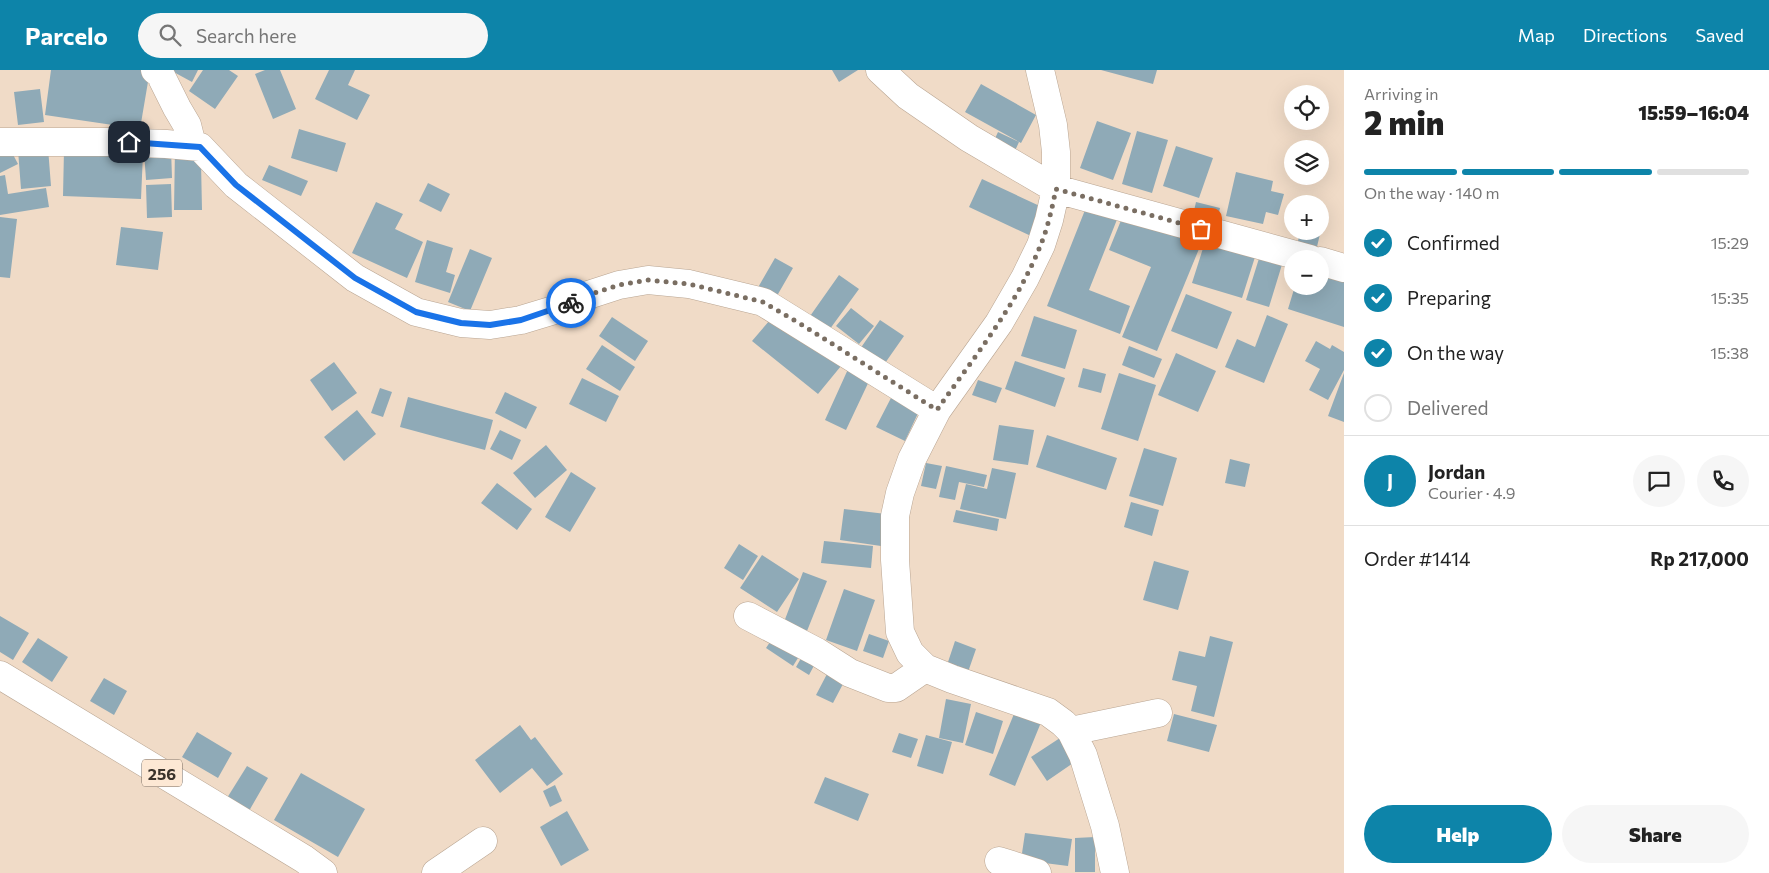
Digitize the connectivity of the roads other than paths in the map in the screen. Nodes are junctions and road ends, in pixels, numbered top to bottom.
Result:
1 (155, 70) edge
2 (880, 70) edge
3 (1040, 70) edge
4 (0, 142) edge
5 (192, 145) junction
6 (1056, 189) junction
7 (1284, 252) edge
8 (1329, 264) edge
9 (1344, 268) edge
10 (937, 410) junction
11 (748, 616) dead end
12 (925, 668) junction
13 (0, 674) edge
14 (1158, 713) dead end
15 (1071, 731) junction
16 (483, 841) dead end
17 (999, 861) dead end
18 (323, 873) edge
19 (436, 873) edge
20 (1037, 873) edge
21 (1115, 873) edge

1 - 5 street
2 - 6 street
3 - 6 street
4 - 5 street
5 - 10 street
6 - 7 street
6 - 10 street
8 - 9 street
10 - 12 street
11 - 12 street
12 - 15 street
13 - 18 street, 256
14 - 15 street
15 - 21 street
16 - 19 street
17 - 20 street

